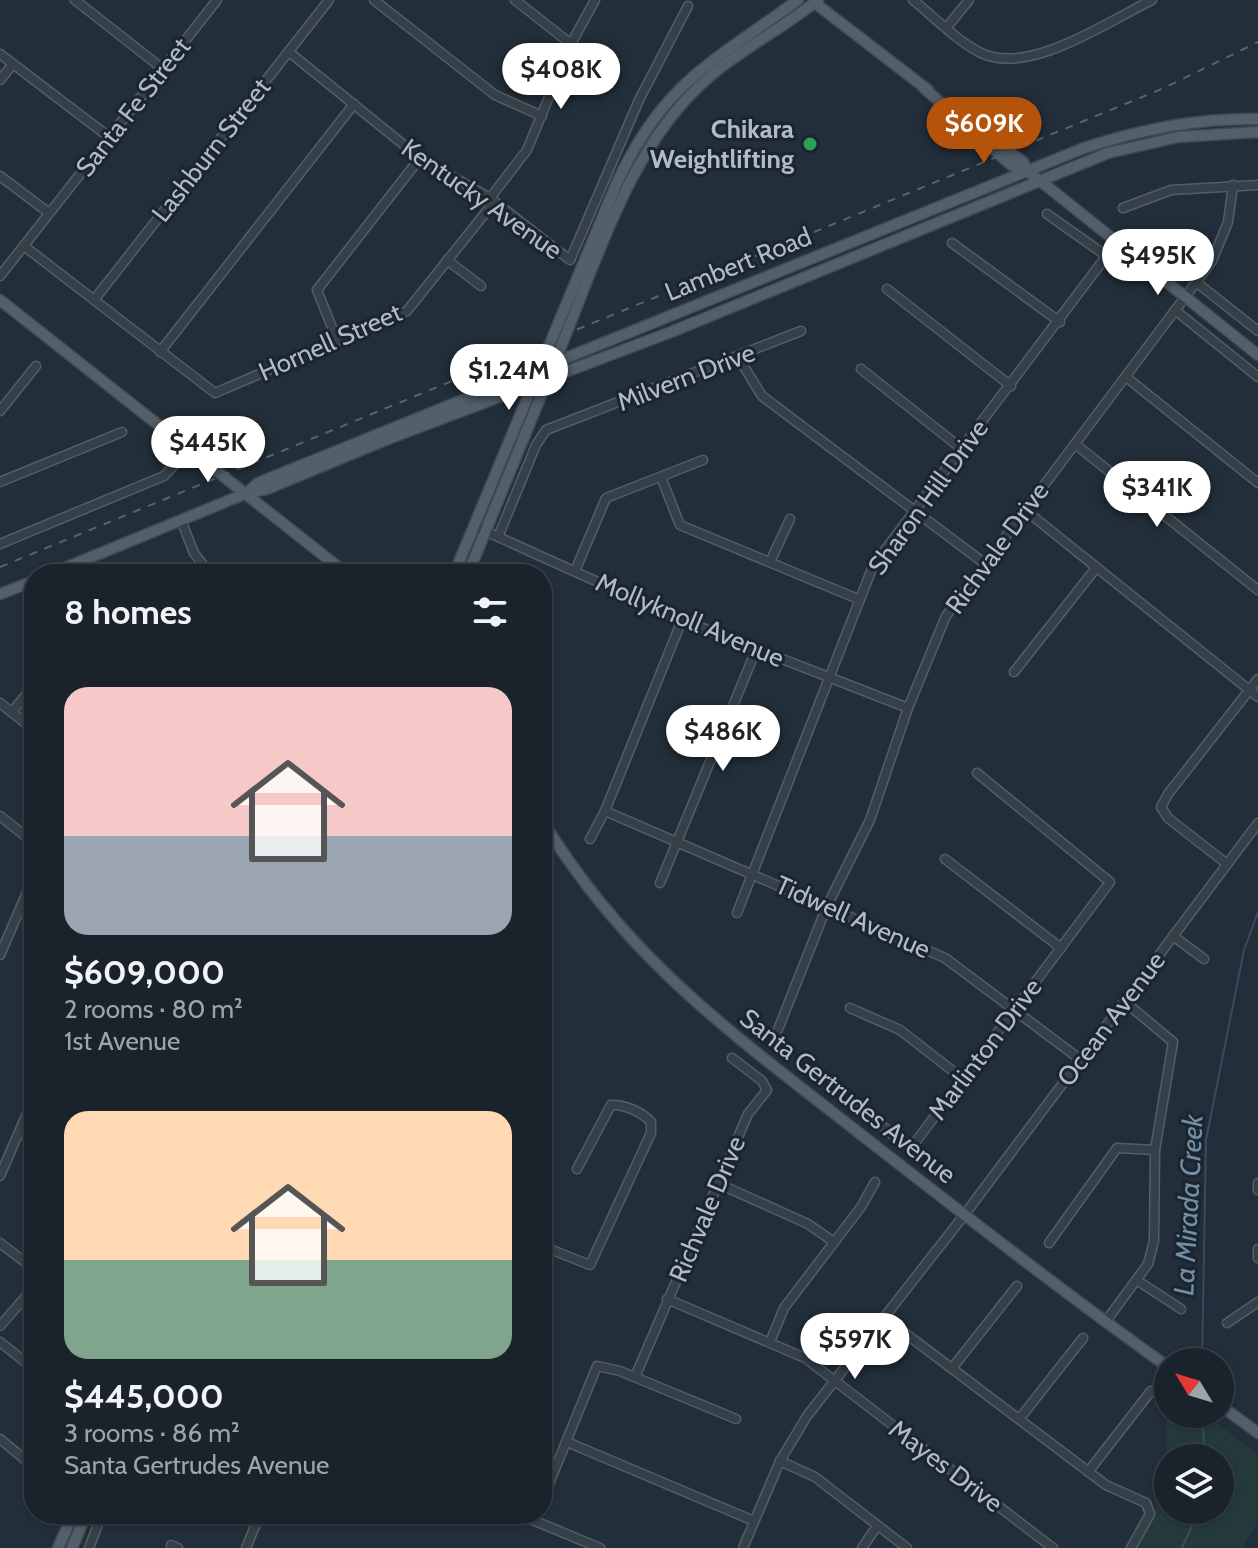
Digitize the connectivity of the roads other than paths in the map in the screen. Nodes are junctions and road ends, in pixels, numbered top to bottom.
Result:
1 (75, 0) edge
2 (329, 0) edge
3 (374, 0) edge
4 (515, 0) edge
5 (595, 0) edge
6 (798, 0) edge
7 (913, 0) edge
8 (969, 0) edge
9 (1122, 0) edge
10 (1152, 0) edge
11 (215, 1) edge
12 (815, 1) edge
13 (688, 6) dead end
14 (1128, 12) junction
15 (947, 27) junction
16 (571, 44) junction
17 (289, 52) junction
18 (0, 54) edge
19 (13, 64) junction
20 (163, 69) junction
21 (0, 80) edge
22 (924, 88) junction
23 (354, 104) junction
24 (542, 116) junction
25 (1258, 119) edge
26 (961, 124) junction
27 (1258, 132) edge
28 (989, 135) junction
29 (109, 137) junction
30 (420, 158) junction
31 (1027, 171) junction
32 (0, 176) edge
33 (1039, 180) junction
34 (1233, 185) junction
35 (1258, 185) edge
36 (492, 200) junction
37 (1123, 208) dead end
38 (49, 213) junction
39 (1047, 214) dead end
40 (1117, 242) junction
41 (952, 243) dead end
42 (24, 246) junction
43 (1108, 257) junction
44 (447, 260) junction
45 (0, 276) edge
46 (1196, 282) junction
47 (481, 286) dead end
48 (887, 289) dead end
49 (1185, 297) junction
50 (0, 300) edge
51 (94, 300) junction
52 (1175, 310) junction
53 (1060, 322) junction
54 (801, 331) dead end
55 (1258, 331) edge
56 (565, 338) junction
57 (610, 339) junction
58 (337, 340) junction
59 (160, 352) junction
60 (1258, 355) edge
61 (738, 357) junction
62 (555, 361) junction
63 (36, 366) dead end
64 (540, 368) junction
65 (861, 369) dead end
66 (1126, 377) junction
67 (1258, 377) edge
68 (548, 378) junction
69 (533, 384) junction
70 (1011, 386) junction
71 (473, 408) junction
72 (0, 411) edge
73 (122, 432) dead end
74 (512, 433) junction
75 (1075, 444) junction
76 (190, 448) junction
77 (962, 449) junction
78 (703, 460) dead end
79 (661, 477) junction
80 (0, 482) edge
81 (1258, 483) edge
82 (247, 493) junction
83 (1025, 510) junction
84 (915, 511) junction
85 (790, 519) dead end
86 (181, 520) junction
87 (474, 526) junction
88 (485, 532) junction
89 (498, 537) junction
90 (0, 544) edge
91 (770, 562) junction
92 (984, 563) junction
93 (74, 564) edge
94 (202, 564) edge
95 (335, 564) edge
96 (458, 564) edge
97 (472, 564) edge
98 (1096, 568) junction
99 (575, 571) junction
100 (24, 585) edge
101 (1258, 590) edge
102 (0, 594) edge
103 (858, 599) junction
104 (682, 620) junction
105 (756, 650) junction
106 (1014, 672) dead end
107 (829, 679) junction
108 (1258, 679) edge
109 (1249, 690) junction
110 (24, 697) edge
111 (1258, 697) edge
112 (0, 703) edge
113 (908, 708) junction
114 (12, 712) junction
115 (24, 722) edge
116 (977, 773) dead end
117 (605, 811) junction
118 (0, 816) edge
119 (1258, 823) edge
120 (24, 835) edge
121 (552, 835) edge
122 (590, 839) dead end
123 (676, 843) junction
124 (945, 859) dead end
125 (1227, 864) junction
126 (754, 874) junction
127 (660, 883) dead end
128 (24, 899) edge
129 (827, 906) junction
130 (737, 913) dead end
131 (1173, 936) junction
132 (1061, 948) junction
133 (0, 955) edge
134 (1204, 959) dead end
135 (1125, 1002) junction
136 (850, 1008) dead end
137 (1014, 1009) junction
138 (777, 1032) dead end
139 (732, 1058) dead end
140 (1081, 1060) junction
141 (963, 1079) junction
142 (843, 1092) dead end
143 (24, 1120) edge
144 (1155, 1150) junction
145 (577, 1169) dead end
146 (0, 1176) edge
147 (875, 1182) dead end
148 (717, 1183) junction
149 (1258, 1183) edge
150 (1258, 1190) edge
151 (965, 1214) junction
152 (834, 1242) junction
153 (0, 1243) edge
154 (1049, 1243) dead end
155 (1258, 1249) edge
156 (552, 1250) edge
157 (1258, 1258) edge
158 (24, 1261) edge
159 (1138, 1281) junction
160 (1017, 1286) dead end
161 (24, 1298) edge
162 (667, 1299) junction
163 (1258, 1302) edge
164 (1181, 1309) dead end
165 (885, 1318) junction
166 (1106, 1321) junction
167 (1227, 1323) dead end
168 (0, 1326) edge
169 (1083, 1338) dead end
170 (0, 1342) edge
171 (770, 1342) junction
172 (1154, 1357) edge
173 (24, 1361) edge
174 (953, 1367) junction
175 (635, 1377) junction
176 (834, 1382) junction
177 (1151, 1391) dead end
178 (1234, 1415) edge
179 (1020, 1418) junction
180 (736, 1419) dead end
181 (1258, 1433) edge
182 (0, 1439) edge
183 (567, 1442) junction
184 (24, 1459) edge
185 (780, 1461) junction
186 (1088, 1472) junction
187 (552, 1477) edge
188 (754, 1521) junction
189 (69, 1524) edge
190 (82, 1524) edge
191 (98, 1524) edge
192 (256, 1524) edge
193 (550, 1524) edge
194 (877, 1526) junction
195 (58, 1548) edge
196 (72, 1548) edge
197 (89, 1548) edge
198 (246, 1548) edge
199 (600, 1548) edge
200 (743, 1548) edge
201 (862, 1548) edge
202 (907, 1548) edge
203 (1053, 1548) edge
204 (1131, 1548) edge

1 - 20 street
2 - 17 street, Lashburn Street
3 - 24 street
4 - 16 street
5 - 16 street, Hornell Street
6 - 64 main road
7 - 15 street
8 - 15 street
9 - 14 street
10 - 14 street
11 - 20 street, Santa Fe Street
12 - 22 main road
12 - 56 main road
13 - 36 street, Kentucky Avenue
14 - 15 street
16 - 24 street, Hornell Street
17 - 23 street, Kentucky Avenue
17 - 51 street, Lashburn Street
18 - 19 street
19 - 21 street
19 - 29 street
20 - 29 street, Santa Fe Street
22 - 26 main road
22 - 28 main road
23 - 30 street, Kentucky Avenue
23 - 59 street
24 - 36 street, Hornell Street
25 - 31 main road, Lambert Road
26 - 28 main road
26 - 31 main road
27 - 33 main road, Lambert Road
28 - 31 main road
29 - 38 street, Santa Fe Street
30 - 36 street, Kentucky Avenue
30 - 58 street
31 - 33 main road
31 - 57 main road, Lambert Road
32 - 38 street
33 - 40 main road
33 - 68 main road, Lambert Road
34 - 35 street
34 - 37 street
34 - 46 street, Richvale Drive
36 - 44 street, Hornell Street
38 - 42 street, Santa Fe Street
39 - 43 street
40 - 43 street, Sharon Hill Drive
40 - 49 main road
41 - 53 street
42 - 45 street, Santa Fe Street
42 - 51 street
43 - 53 street, Sharon Hill Drive
44 - 47 street
44 - 58 street, Hornell Street
46 - 49 street, Richvale Drive
46 - 55 street
48 - 70 street
49 - 52 street, Richvale Drive
49 - 60 main road
50 - 76 main road
51 - 59 street
52 - 66 street, Richvale Drive
52 - 67 street
53 - 70 street, Sharon Hill Drive
54 - 61 street, Milvern Drive
56 - 57 main road
56 - 62 main road
57 - 62 main road, Lambert Road
58 - 59 street, Hornell Street
61 - 84 street
61 - 89 street, Milvern Drive
62 - 64 main road, Lambert Road
62 - 68 main road
63 - 72 street
64 - 69 main road
64 - 82 main road, Lambert Road
65 - 77 street
66 - 75 street, Richvale Drive
66 - 81 street
68 - 69 main road, Lambert Road
68 - 88 main road
69 - 71 main road, Lambert Road
69 - 74 main road
70 - 77 street, Sharon Hill Drive
71 - 74 main road
71 - 82 main road, Lambert Road
73 - 80 street
74 - 87 main road
75 - 83 street, Richvale Drive
75 - 101 street
76 - 82 main road
76 - 90 street
77 - 84 street, Sharon Hill Drive
78 - 79 street
79 - 91 street
79 - 99 street
82 - 86 main road, Lambert Road
82 - 95 main road
83 - 92 street, Richvale Drive
83 - 98 street
84 - 92 street
84 - 103 street, Sharon Hill Drive
85 - 91 street
86 - 93 main road, Lambert Road
86 - 94 street
87 - 88 street, Mollyknoll Avenue
87 - 96 main road
88 - 89 street, Mollyknoll Avenue
88 - 97 main road
89 - 99 street, Mollyknoll Avenue
91 - 103 street
92 - 113 street, Richvale Drive
98 - 106 street
98 - 109 street
99 - 104 street, Mollyknoll Avenue
100 - 102 main road
103 - 107 street, Sharon Hill Drive
104 - 105 street, Mollyknoll Avenue
104 - 117 street
105 - 107 street, Mollyknoll Avenue
105 - 123 street
107 - 113 street, Mollyknoll Avenue
107 - 126 street, Sharon Hill Drive
108 - 109 street
109 - 111 street
109 - 125 street
110 - 114 street
112 - 114 street
113 - 129 street, Richvale Drive
114 - 115 street
116 - 132 street, Marlinton Drive
117 - 122 street
117 - 123 street, Tidwell Avenue
118 - 120 street
119 - 125 street, Ocean Avenue
121 - 151 main road, Santa Gertrudes Avenue
123 - 126 street, Tidwell Avenue
123 - 127 street
124 - 132 street
125 - 131 street, Ocean Avenue
126 - 129 street, Tidwell Avenue
126 - 130 street, Sharon Hill Drive
128 - 133 street
129 - 137 street, Tidwell Avenue
129 - 138 street, Richvale Drive
131 - 134 street
131 - 135 street, Ocean Avenue
132 - 137 street, Marlinton Drive
135 - 140 street, Ocean Avenue
135 - 144 street
136 - 141 street
137 - 140 street, Tidwell Avenue
137 - 141 street, Marlinton Drive
139 - 148 street, Richvale Drive
140 - 151 street, Ocean Avenue
141 - 142 street, Marlinton Drive
143 - 146 street
144 - 154 street
144 - 159 street
145 - 156 street
147 - 152 street
148 - 152 street
148 - 162 street, Richvale Drive
149 - 150 street
151 - 165 street, Ocean Avenue
151 - 166 main road, Santa Gertrudes Avenue
152 - 171 street
153 - 158 street
155 - 157 street
159 - 164 street
159 - 166 street
160 - 174 street
161 - 168 street
162 - 171 street, Mayes Drive
162 - 175 street, Richvale Drive
163 - 167 street
165 - 174 street
165 - 176 street, Ocean Avenue
166 - 172 main road, Santa Gertrudes Avenue
169 - 179 street
170 - 173 street
171 - 176 street, Mayes Drive
174 - 179 street
175 - 180 street
175 - 183 street
176 - 185 street, Ocean Avenue
176 - 203 street, Mayes Drive
177 - 186 street
178 - 181 main road
179 - 186 street
182 - 184 street
183 - 187 street
183 - 188 street
185 - 188 street, Ocean Avenue
185 - 194 street
186 - 204 street
188 - 200 street, Ocean Avenue
189 - 195 main road
190 - 196 main road
191 - 197 street
192 - 198 street
193 - 199 street
194 - 201 street
194 - 202 street

